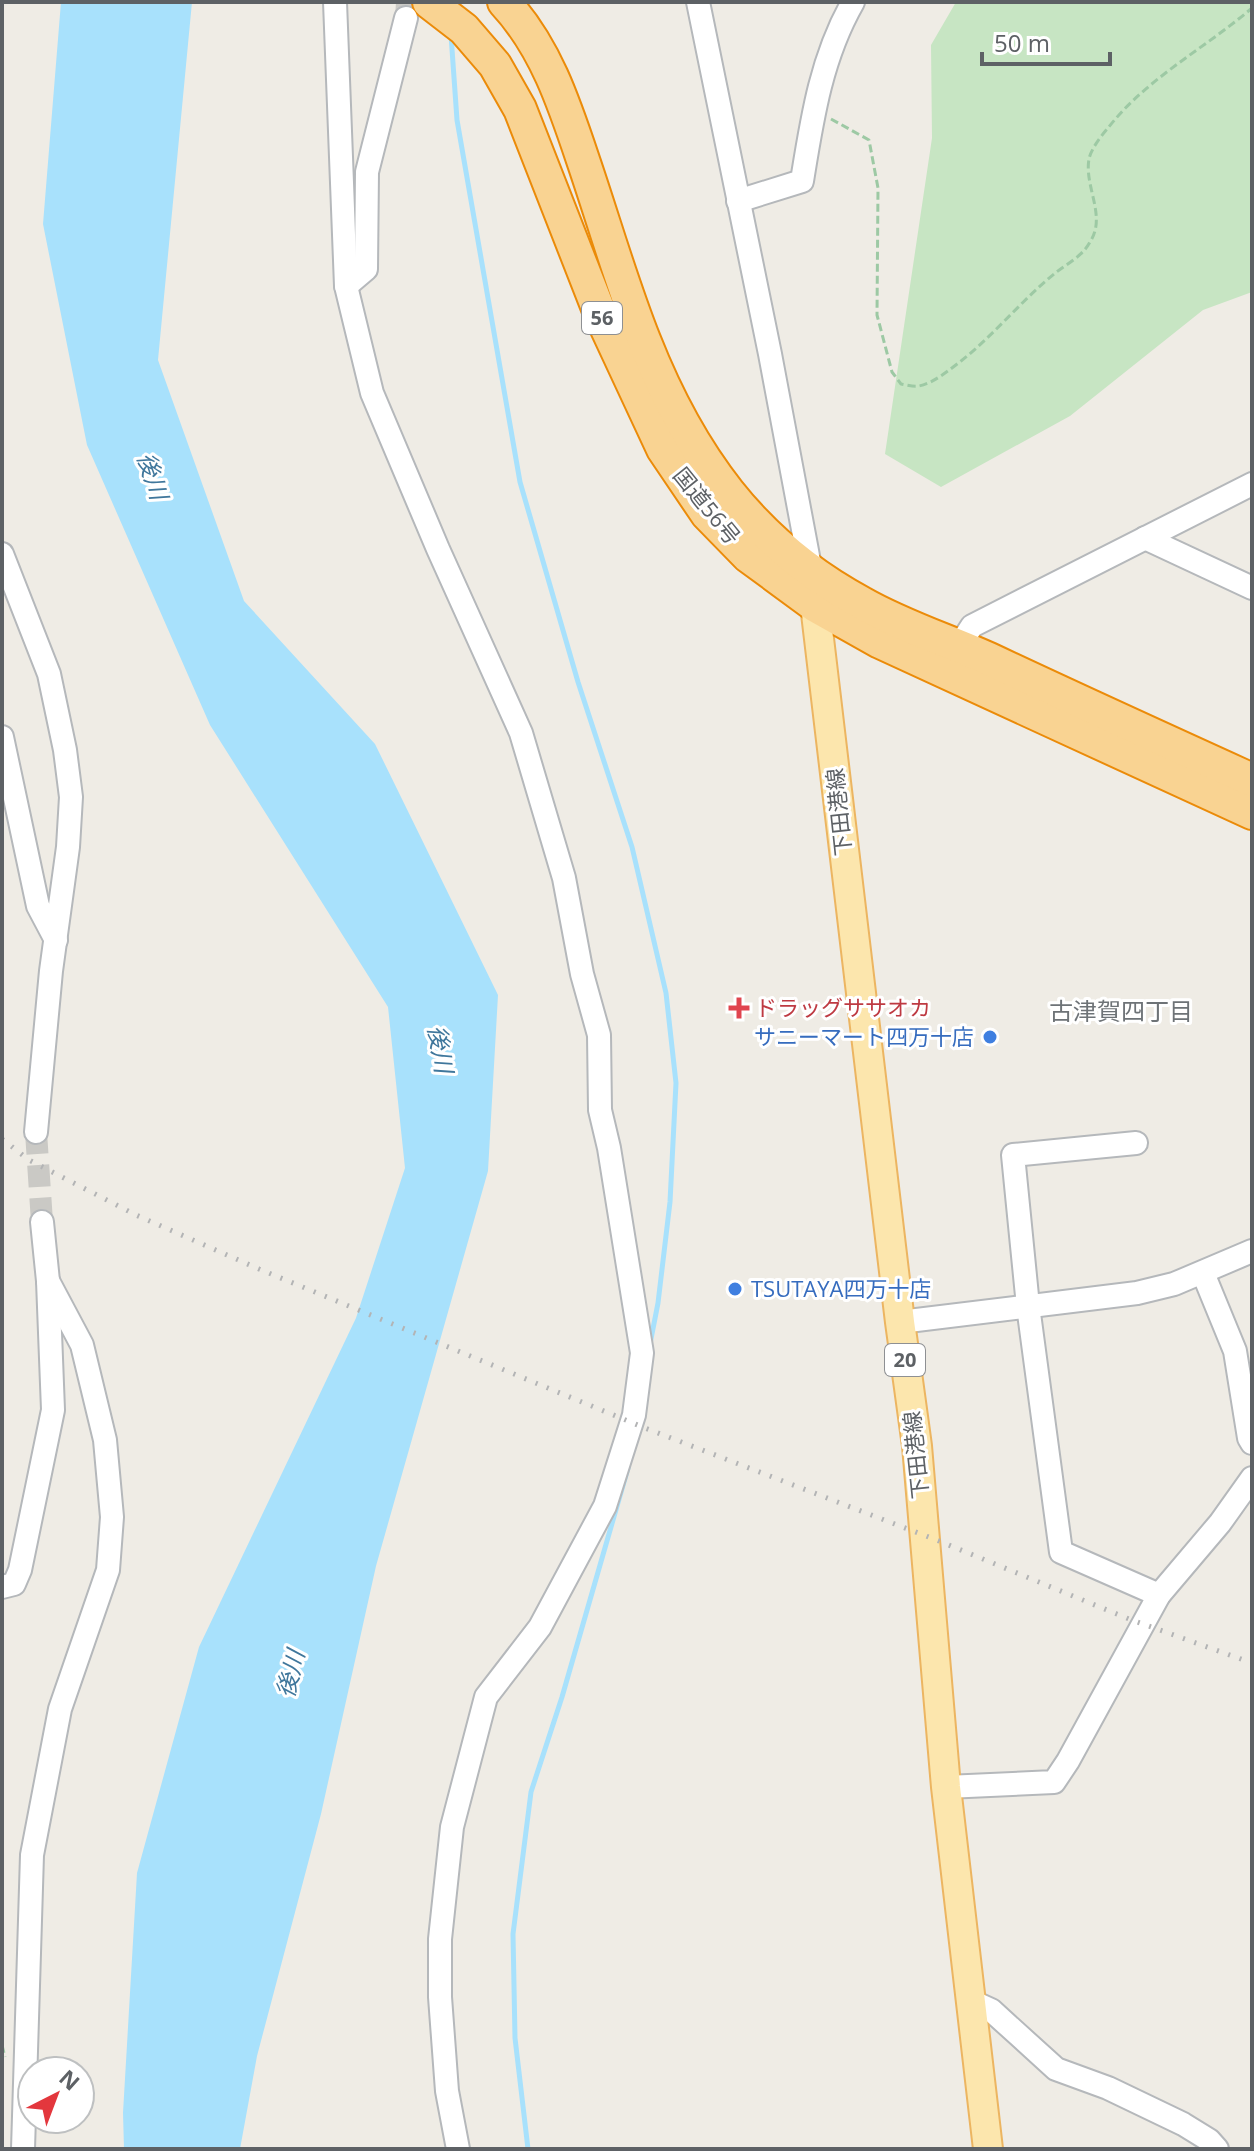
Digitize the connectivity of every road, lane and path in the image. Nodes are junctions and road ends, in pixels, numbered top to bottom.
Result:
1 (335, 2) edge
2 (504, 2) edge
3 (698, 2) edge
4 (853, 2) edge
5 (1252, 8) edge
6 (418, 10) edge
7 (814, 110) junction
8 (738, 201) junction
9 (346, 286) junction
10 (1252, 484) edge
11 (1145, 538) junction
12 (2, 554) edge
13 (811, 572) junction
14 (1252, 588) edge
15 (816, 606) junction
16 (959, 646) junction
17 (2, 737) edge
18 (1252, 780) edge
19 (1252, 813) edge
20 (56, 940) junction
21 (36, 1132) tunnel mouth
22 (1136, 1143) dead end
23 (42, 1222) tunnel mouth
24 (1252, 1251) edge
25 (1203, 1273) junction
26 (48, 1281) junction
27 (1028, 1306) junction
28 (900, 1322) junction
29 (1252, 1443) edge
30 (1252, 1478) edge
31 (2, 1587) edge
32 (1159, 1595) junction
33 (946, 1787) junction
34 (969, 2000) junction
35 (23, 2149) edge
36 (458, 2149) edge
37 (988, 2149) edge
38 (1217, 2149) edge

1 - 9 street
2 - 13 highway, 国道56号 / 56
3 - 8 street
4 - 7 street
5 - 7 path
6 - 9 street
6 - 15 highway, 国道56号 / 56
7 - 8 street
8 - 13 street
9 - 36 street
10 - 11 street
11 - 14 street
11 - 16 street
12 - 20 street
13 - 15 main road, 下田港線 / 20
13 - 16 highway, 国道56号 / 56
15 - 19 highway, 国道56号 / 56
15 - 28 main road, 下田港線 / 20
16 - 18 highway, 国道56号 / 56
17 - 20 street
20 - 21 street
22 - 27 street
23 - 26 street
24 - 25 street
25 - 27 street
25 - 29 street
26 - 31 street
26 - 35 street
27 - 28 street
27 - 32 street
28 - 33 main road, 下田港線 / 20
30 - 32 street
32 - 33 street
33 - 34 main road, 下田港線 / 20
34 - 37 main road, 下田港線 / 20
34 - 38 street

